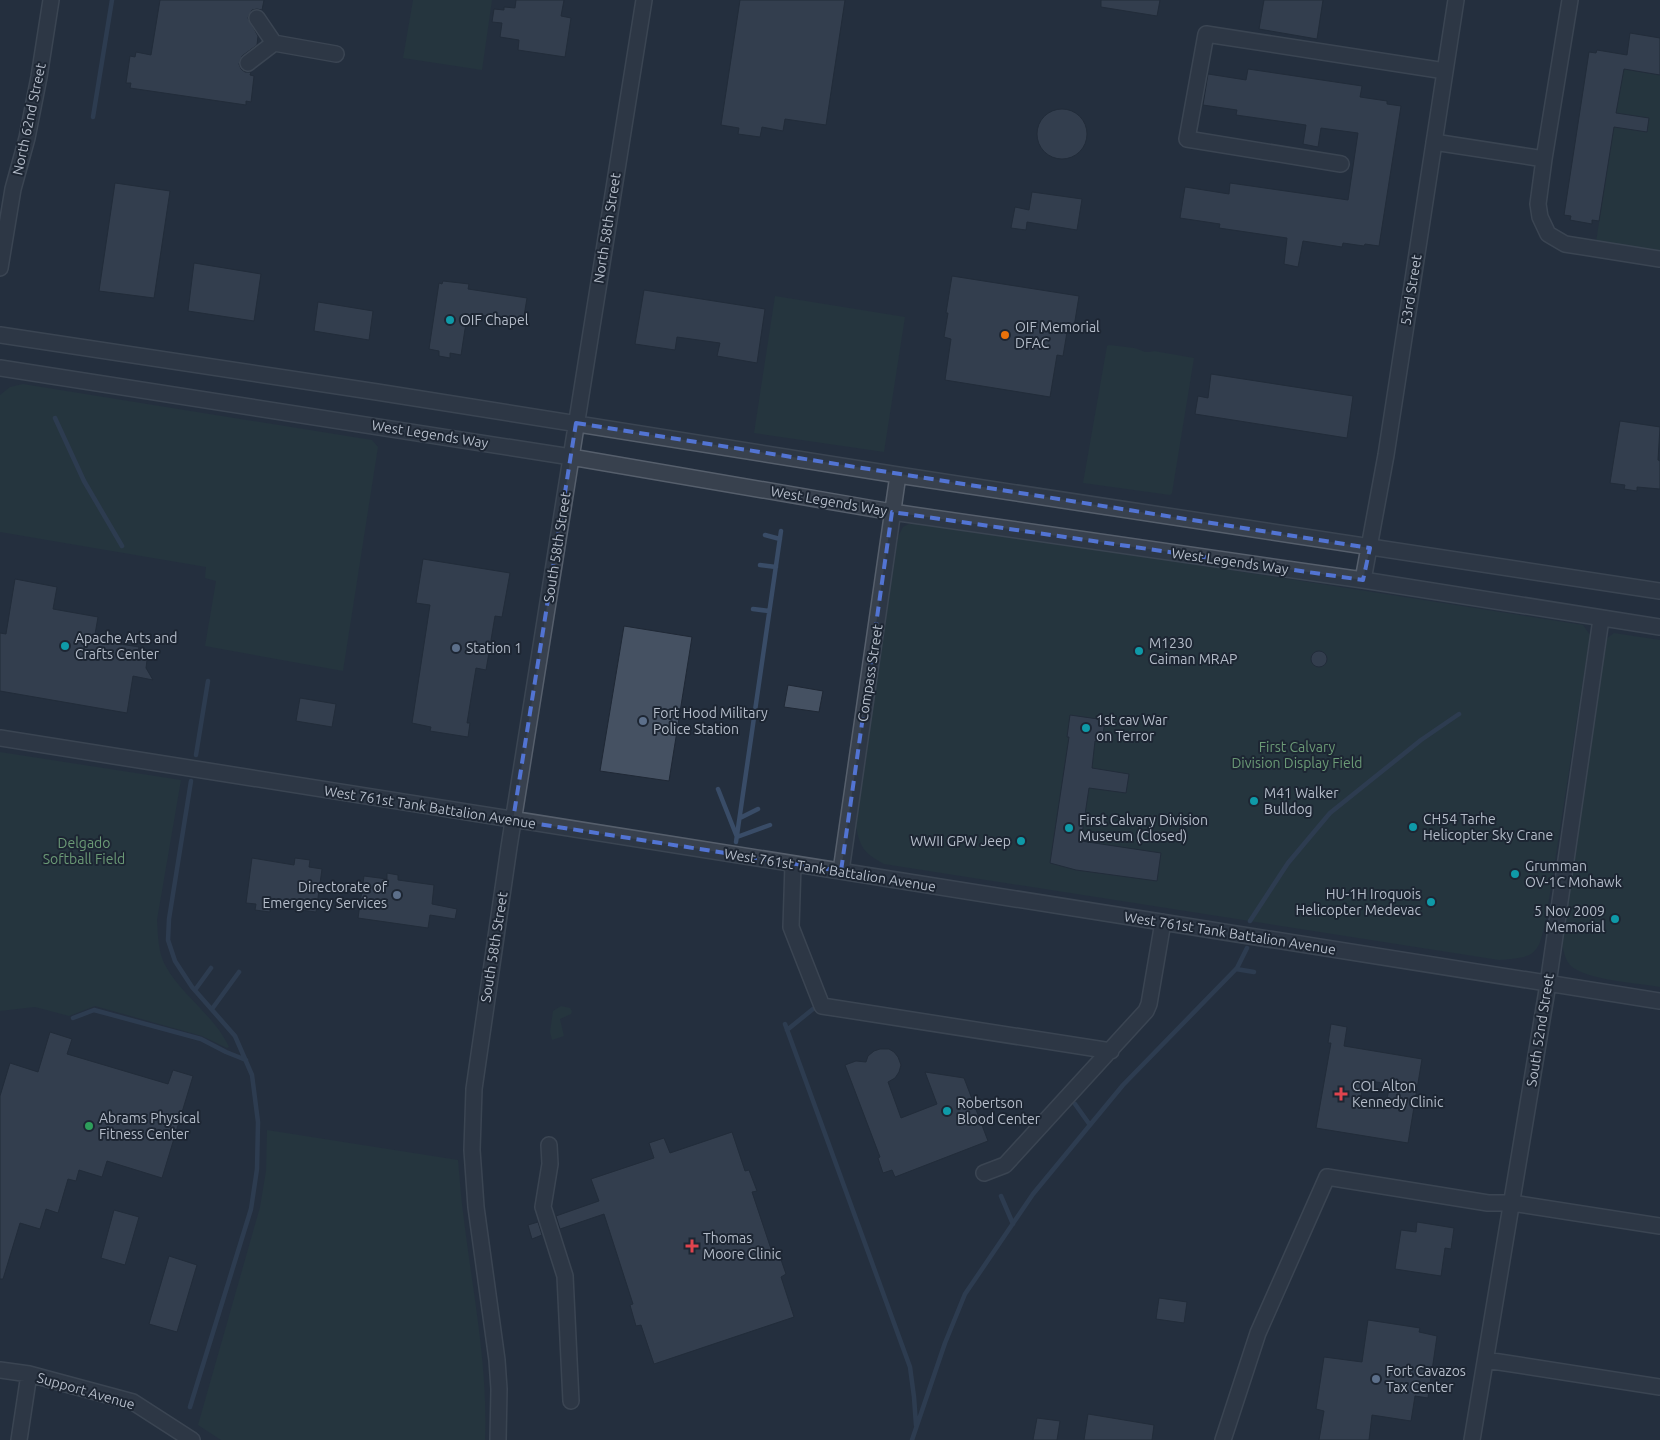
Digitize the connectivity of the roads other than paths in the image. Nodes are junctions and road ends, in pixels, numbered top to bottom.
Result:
1 (51, 0) edge
2 (644, 0) edge
3 (1456, 0) edge
4 (1570, 0) edge
5 (257, 18) dead end
6 (274, 43) junction
7 (336, 54) dead end
8 (248, 63) dead end
9 (1445, 71) junction
10 (1434, 142) junction
11 (1544, 159) junction
12 (1341, 164) dead end
13 (1660, 259) edge
14 (0, 268) edge
15 (0, 335) edge
16 (0, 368) edge
17 (576, 423) junction
18 (571, 457) junction
19 (898, 475) junction
20 (892, 512) junction
21 (1370, 548) junction
22 (1363, 580) junction
23 (1660, 591) edge
24 (1601, 619) junction
25 (1660, 627) edge
26 (0, 738) edge
27 (514, 820) junction
28 (793, 864) junction
29 (841, 871) junction
30 (1163, 922) junction
31 (1548, 984) junction
32 (1660, 1001) edge
33 (1111, 1051) junction
34 (549, 1145) dead end
35 (984, 1173) dead end
36 (1512, 1203) junction
37 (1660, 1226) edge
38 (1486, 1360) junction
39 (0, 1370) edge
40 (29, 1374) junction
41 (1660, 1387) edge
42 (571, 1401) dead end
43 (18, 1440) edge
44 (192, 1440) edge
45 (498, 1440) edge
46 (1223, 1440) edge
47 (1472, 1440) edge

1 - 14 street, North 62nd Street
2 - 17 street, North 58th Street
3 - 9 street, 53rd Street
4 - 11 street
5 - 6 street
6 - 7 street
6 - 8 street
9 - 10 street, 53rd Street
9 - 12 street
10 - 11 street
10 - 21 street, 53rd Street
11 - 13 street
15 - 17 street
16 - 18 street, West Legends Way
17 - 18 street, North 58th Street
17 - 19 street
18 - 20 street, West Legends Way
18 - 27 street, South 58th Street
19 - 20 street, Compass Street
19 - 21 street
20 - 22 street, West Legends Way
20 - 29 street, Compass Street
21 - 22 street, 53rd Street
21 - 23 street
22 - 24 street, West Legends Way
24 - 25 street, West Legends Way
24 - 31 street, South 52nd Street
26 - 27 street, West 761st Tank Battalion Avenue
27 - 28 street, West 761st Tank Battalion Avenue
27 - 45 street, South 58th Street
28 - 29 street, West 761st Tank Battalion Avenue
28 - 33 street
29 - 30 street, West 761st Tank Battalion Avenue
30 - 31 street, West 761st Tank Battalion Avenue
30 - 33 street
31 - 32 street, West 761st Tank Battalion Avenue
31 - 36 street, South 52nd Street
33 - 35 street
34 - 42 street
36 - 37 street
36 - 38 street, South 52nd Street
36 - 46 street
38 - 41 street
38 - 47 street, South 52nd Street
39 - 40 street, Support Avenue
40 - 43 street
40 - 44 street, Support Avenue

